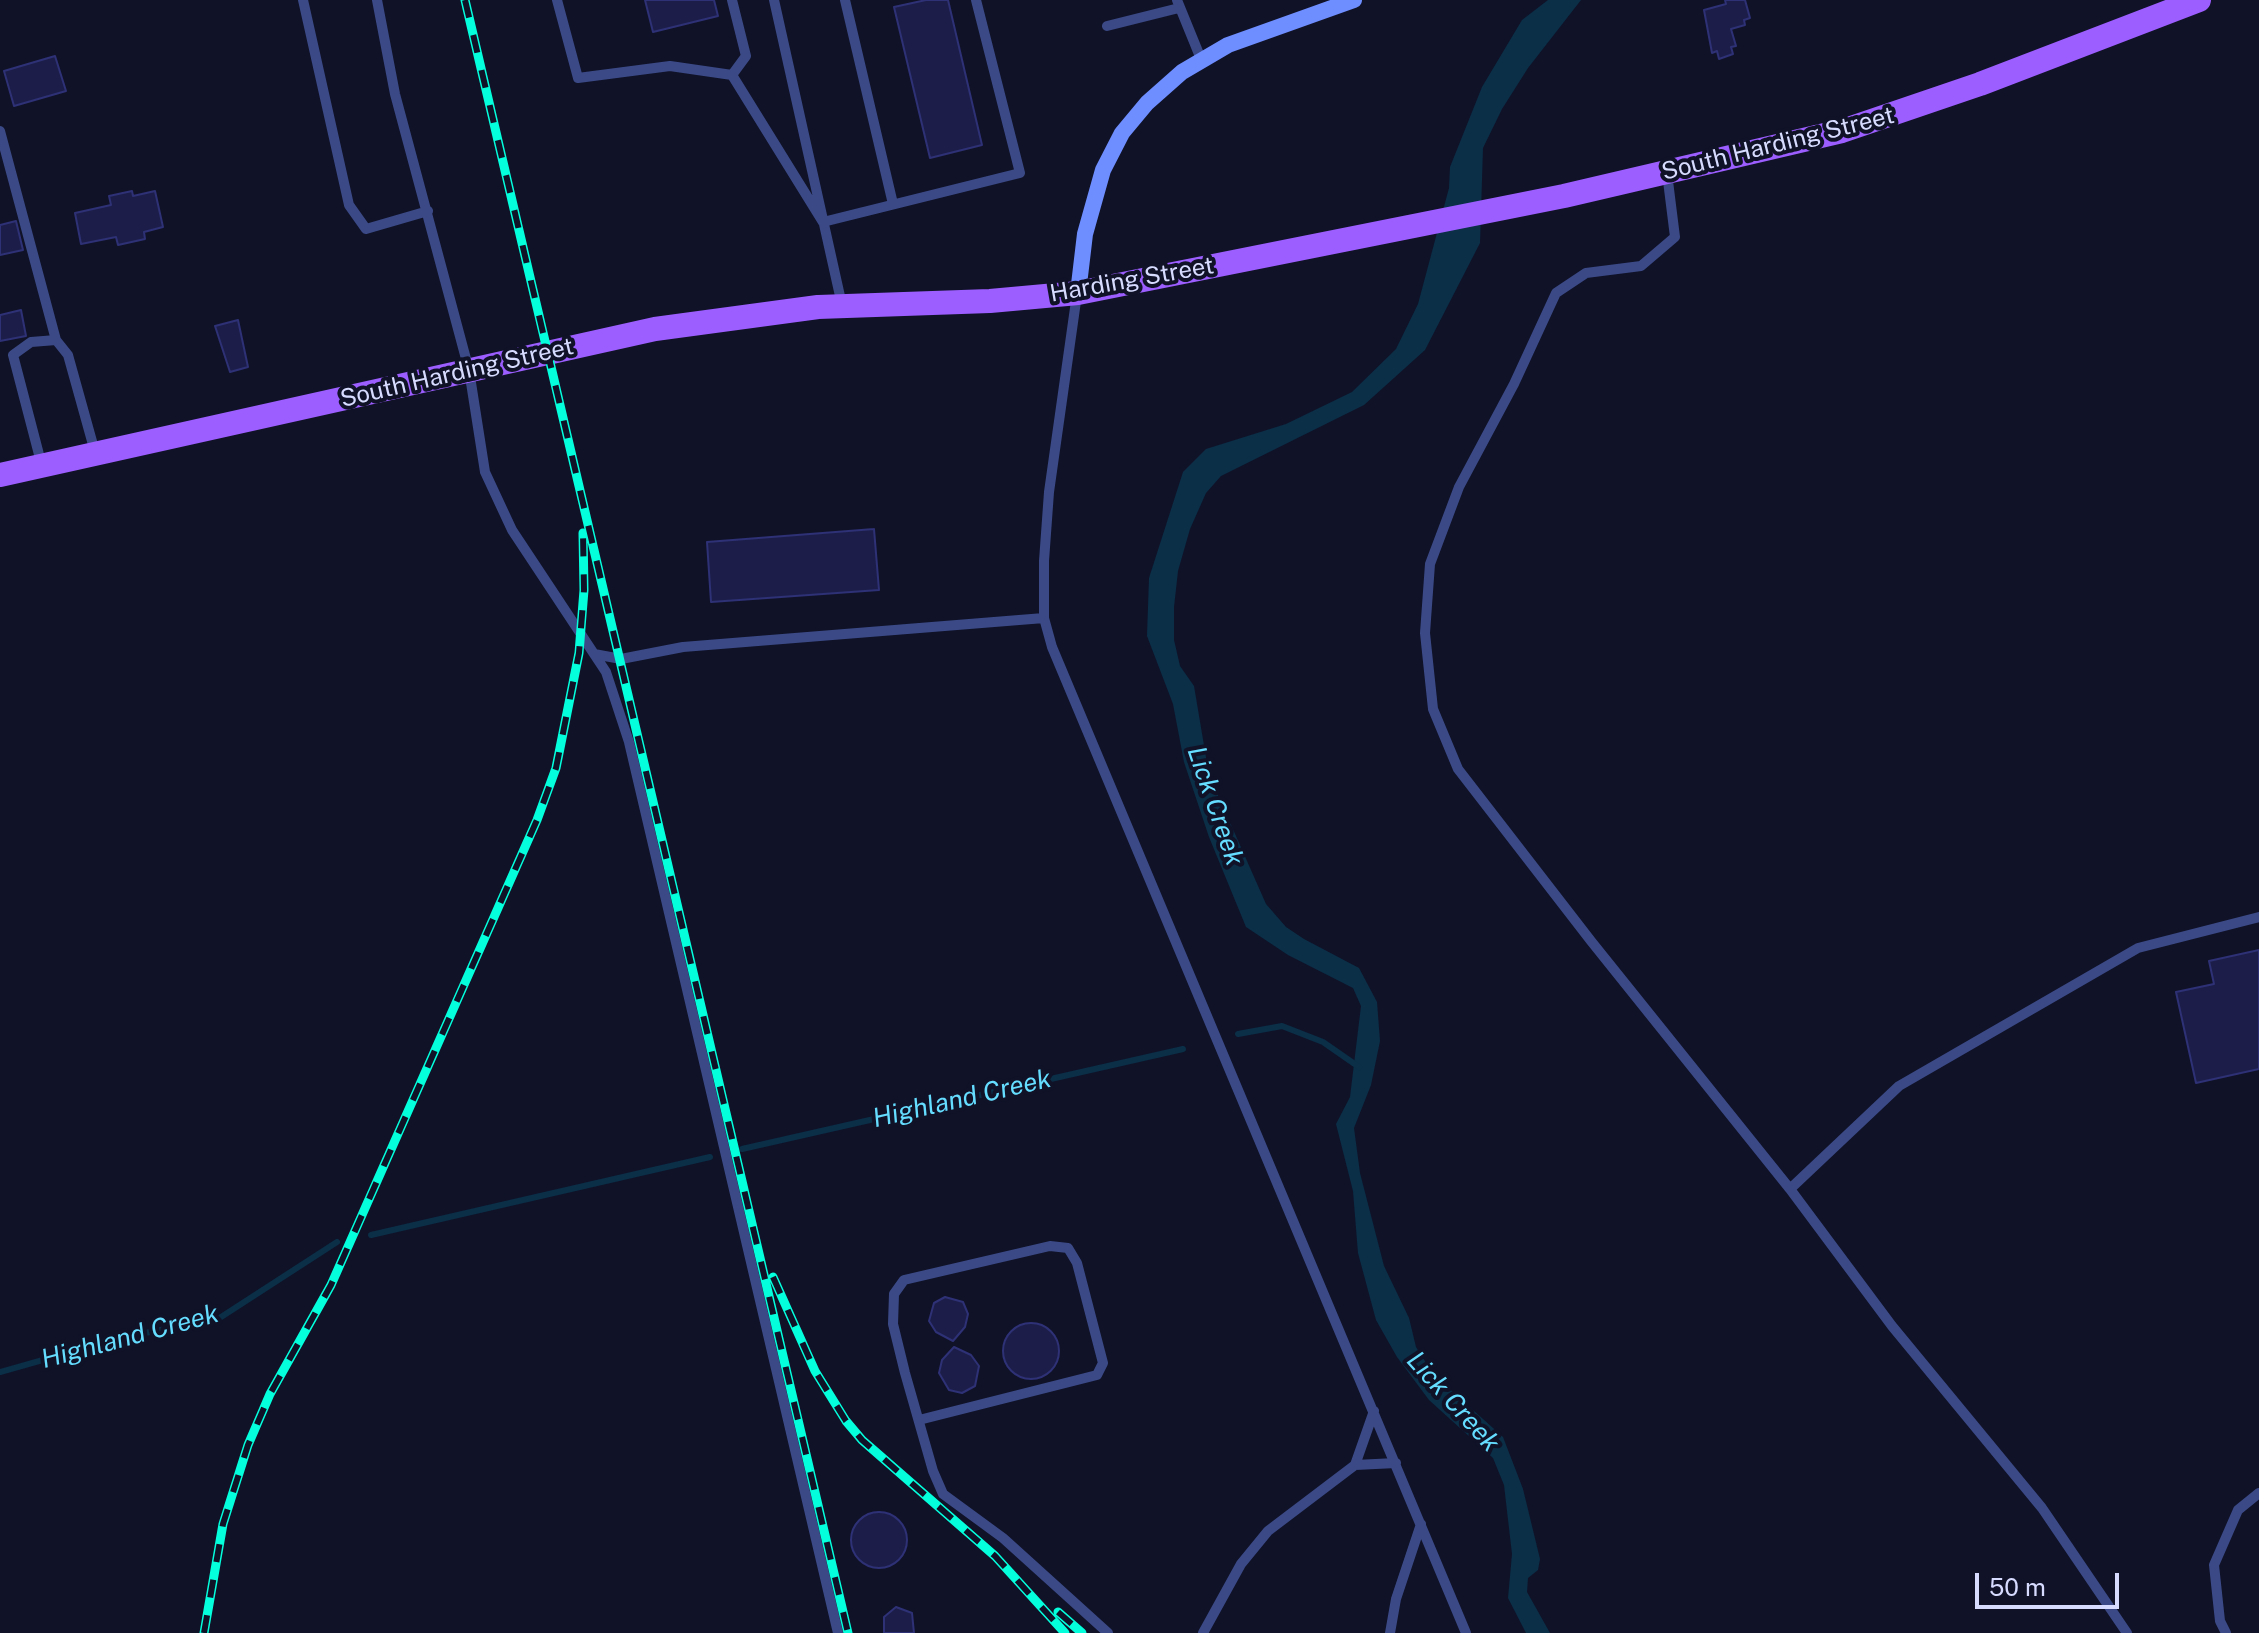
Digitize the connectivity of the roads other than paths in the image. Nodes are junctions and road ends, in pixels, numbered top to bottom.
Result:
1 (303, 0) edge
2 (377, 0) edge
3 (557, 0) edge
4 (732, 0) edge
5 (774, 0) edge
6 (845, 0) edge
7 (976, 0) edge
8 (1354, 0) edge
9 (2199, 0) edge
10 (1178, 4) edge
11 (1107, 26) dead end
12 (1201, 59) junction
13 (732, 75) junction
14 (0, 131) edge
15 (1667, 173) junction
16 (893, 204) junction
17 (428, 211) junction
18 (823, 222) junction
19 (1343, 241) joint
20 (1078, 293) junction
21 (918, 303) joint
22 (843, 306) junction
23 (56, 340) junction
24 (469, 370) junction
25 (96, 454) junction
26 (42, 466) junction
27 (0, 475) edge
28 (1044, 618) junction
29 (594, 654) junction
30 (2259, 917) edge
31 (1790, 1189) junction
32 (1374, 1411) junction
33 (919, 1420) junction
34 (1396, 1463) junction
35 (1355, 1465) junction
36 (2259, 1493) edge
37 (1421, 1524) junction
38 (838, 1633) edge
39 (1108, 1633) edge
40 (1203, 1633) edge
41 (1390, 1633) edge
42 (1466, 1633) edge
43 (2127, 1633) edge
44 (2226, 1633) edge

1 - 17 lane
2 - 17 lane
3 - 13 lane
4 - 13 lane
5 - 18 lane
6 - 16 lane
7 - 16 lane
8 - 12 main road
9 - 15 main road, South Harding Street
10 - 11 lane
10 - 12 lane
12 - 20 main road
13 - 18 lane
14 - 23 lane
15 - 19 main road, South Harding Street
15 - 31 lane
16 - 18 lane
17 - 24 lane
18 - 22 lane
19 - 20 main road, Harding Street
20 - 21 main road, Harding Street
20 - 28 lane
21 - 22 main road, South Harding Street
22 - 24 main road, South Harding Street
23 - 25 lane
23 - 26 lane
24 - 25 main road, South Harding Street
24 - 29 lane
25 - 26 main road, South Harding Street
26 - 27 main road, South Harding Street
28 - 29 lane
28 - 32 lane
29 - 38 lane
30 - 31 lane
31 - 43 lane
32 - 34 lane
32 - 35 lane
33 - 33 lane
33 - 39 lane
34 - 35 lane
34 - 37 lane
35 - 40 lane
36 - 44 lane
37 - 41 lane
37 - 42 lane

